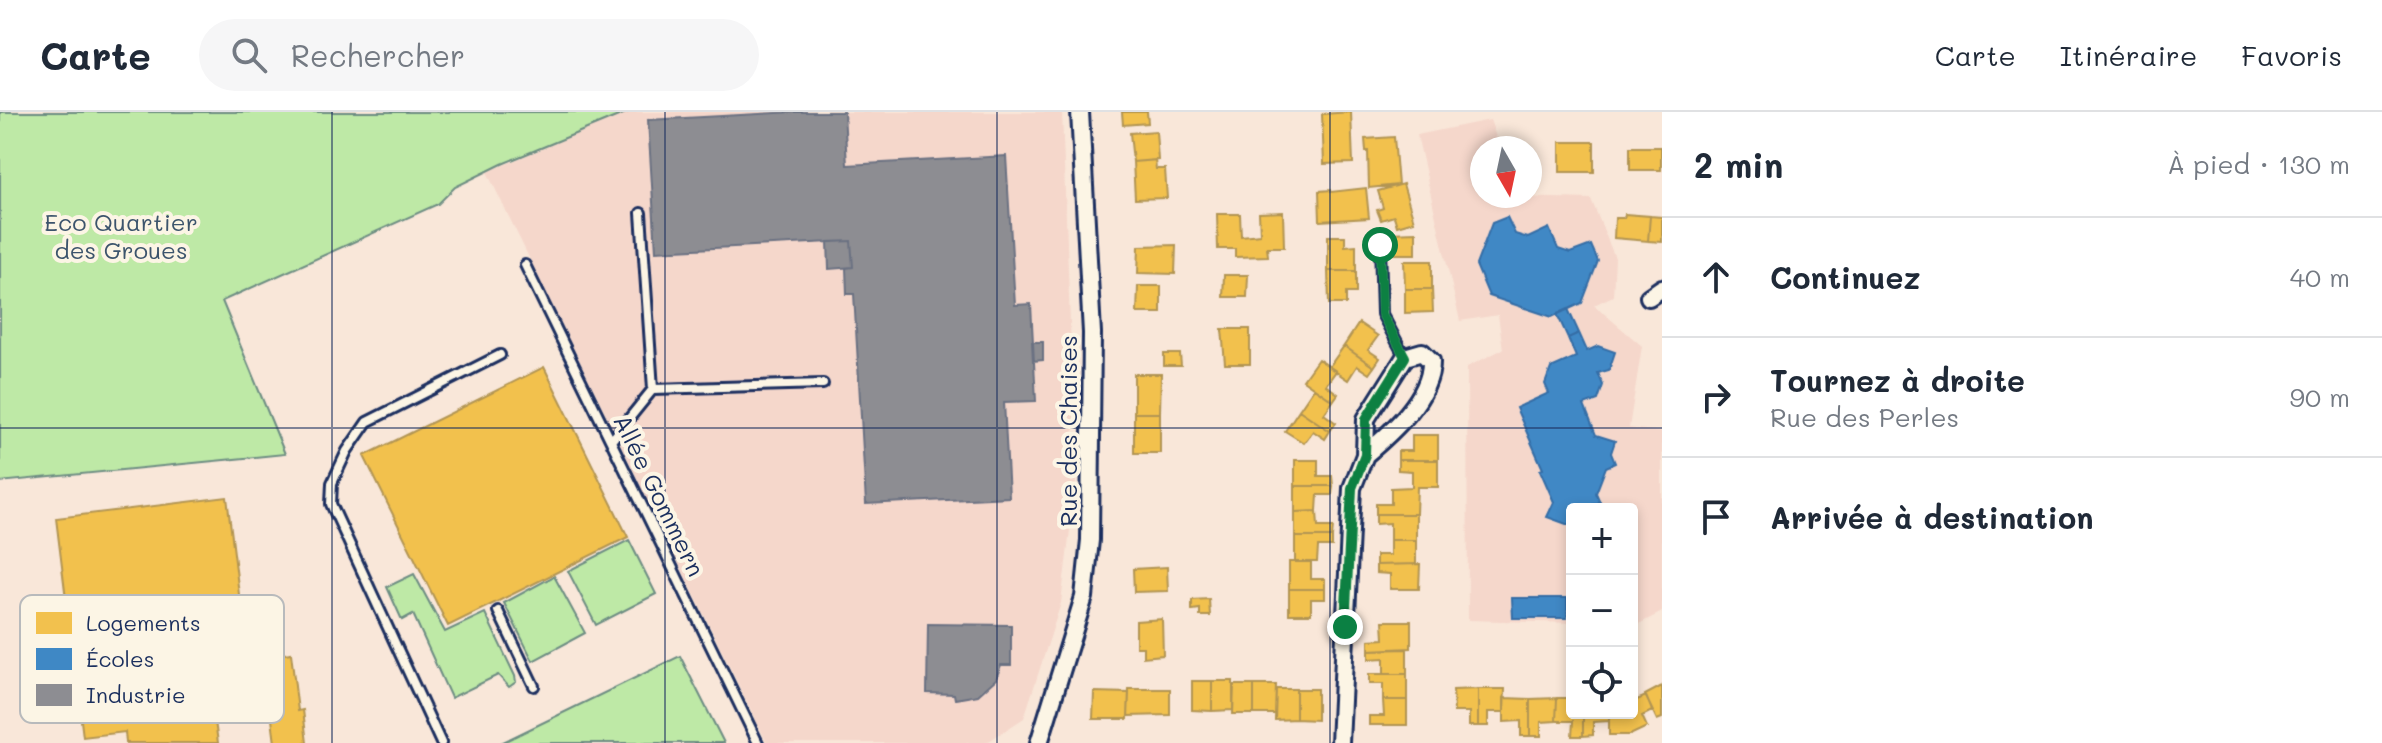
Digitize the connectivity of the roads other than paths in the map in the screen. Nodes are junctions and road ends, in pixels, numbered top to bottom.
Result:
1 (1080, 112) edge
2 (641, 213) dead end
3 (1380, 245) dead end
4 (525, 265) dead end
5 (500, 355) dead end
6 (1405, 357) junction
7 (823, 384) dead end
8 (653, 389) junction
9 (611, 441) junction
10 (1365, 455) junction
11 (498, 611) dead end
12 (534, 686) dead end
13 (441, 743) edge
14 (758, 743) edge
15 (1039, 743) edge
16 (1340, 743) edge

1 - 15 street, Rue des Chaises
2 - 8 lane
3 - 6 lane
4 - 9 lane, Allée Gommern
5 - 13 lane
6 - 10 street
6 - 10 street
7 - 8 lane
8 - 9 lane
9 - 14 lane, Allée Gommern
10 - 16 street
11 - 12 lane

